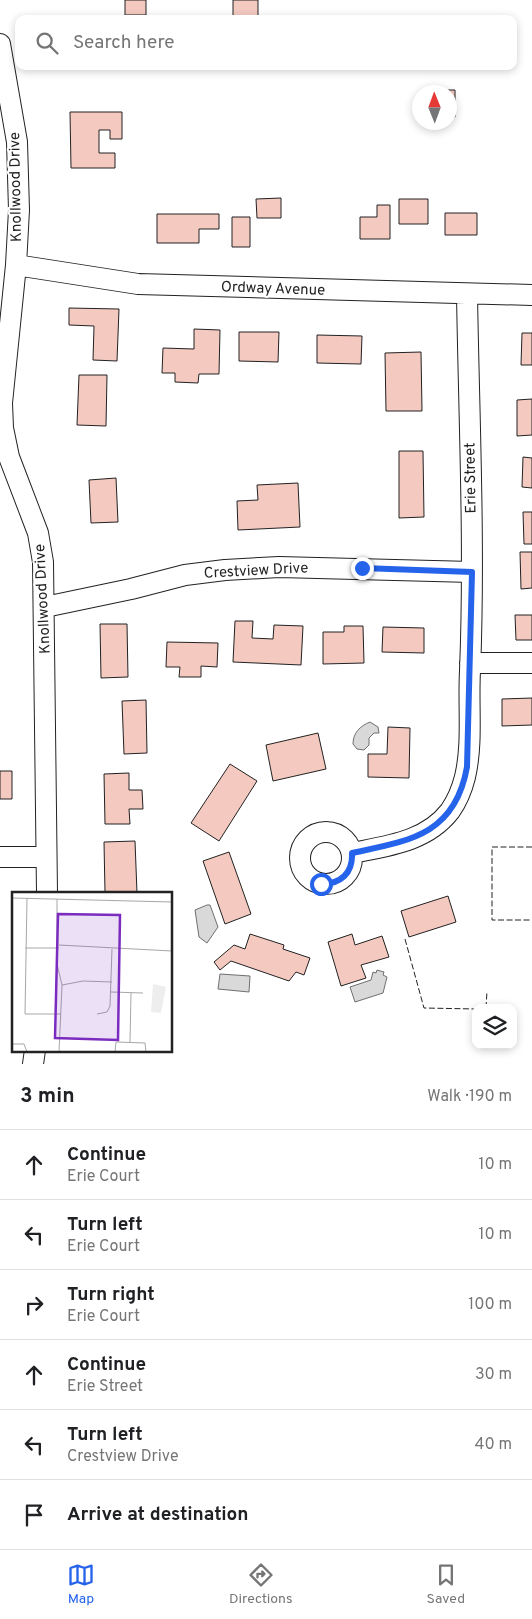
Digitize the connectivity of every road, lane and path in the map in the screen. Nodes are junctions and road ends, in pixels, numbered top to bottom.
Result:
1 (0, 44) edge
2 (16, 265) junction
3 (467, 294) junction
4 (7, 295) edge
5 (532, 295) edge
6 (472, 572) junction
7 (45, 607) junction
8 (470, 663) junction
9 (532, 664) edge
10 (352, 853) dead end
11 (0, 857) edge
12 (46, 857) junction
13 (47, 892) edge

1 - 2 street, Knollwood Drive
2 - 3 street, Ordway Avenue
2 - 4 street, Knollwood Drive
3 - 5 street, Ordway Avenue
3 - 6 street, Erie Street
4 - 7 street, Knollwood Drive
6 - 7 street, Crestview Drive
6 - 8 street, Erie Street
7 - 12 street, Knollwood Drive
8 - 9 street
8 - 10 street, Erie Street
11 - 12 street
12 - 13 street, Knollwood Drive

